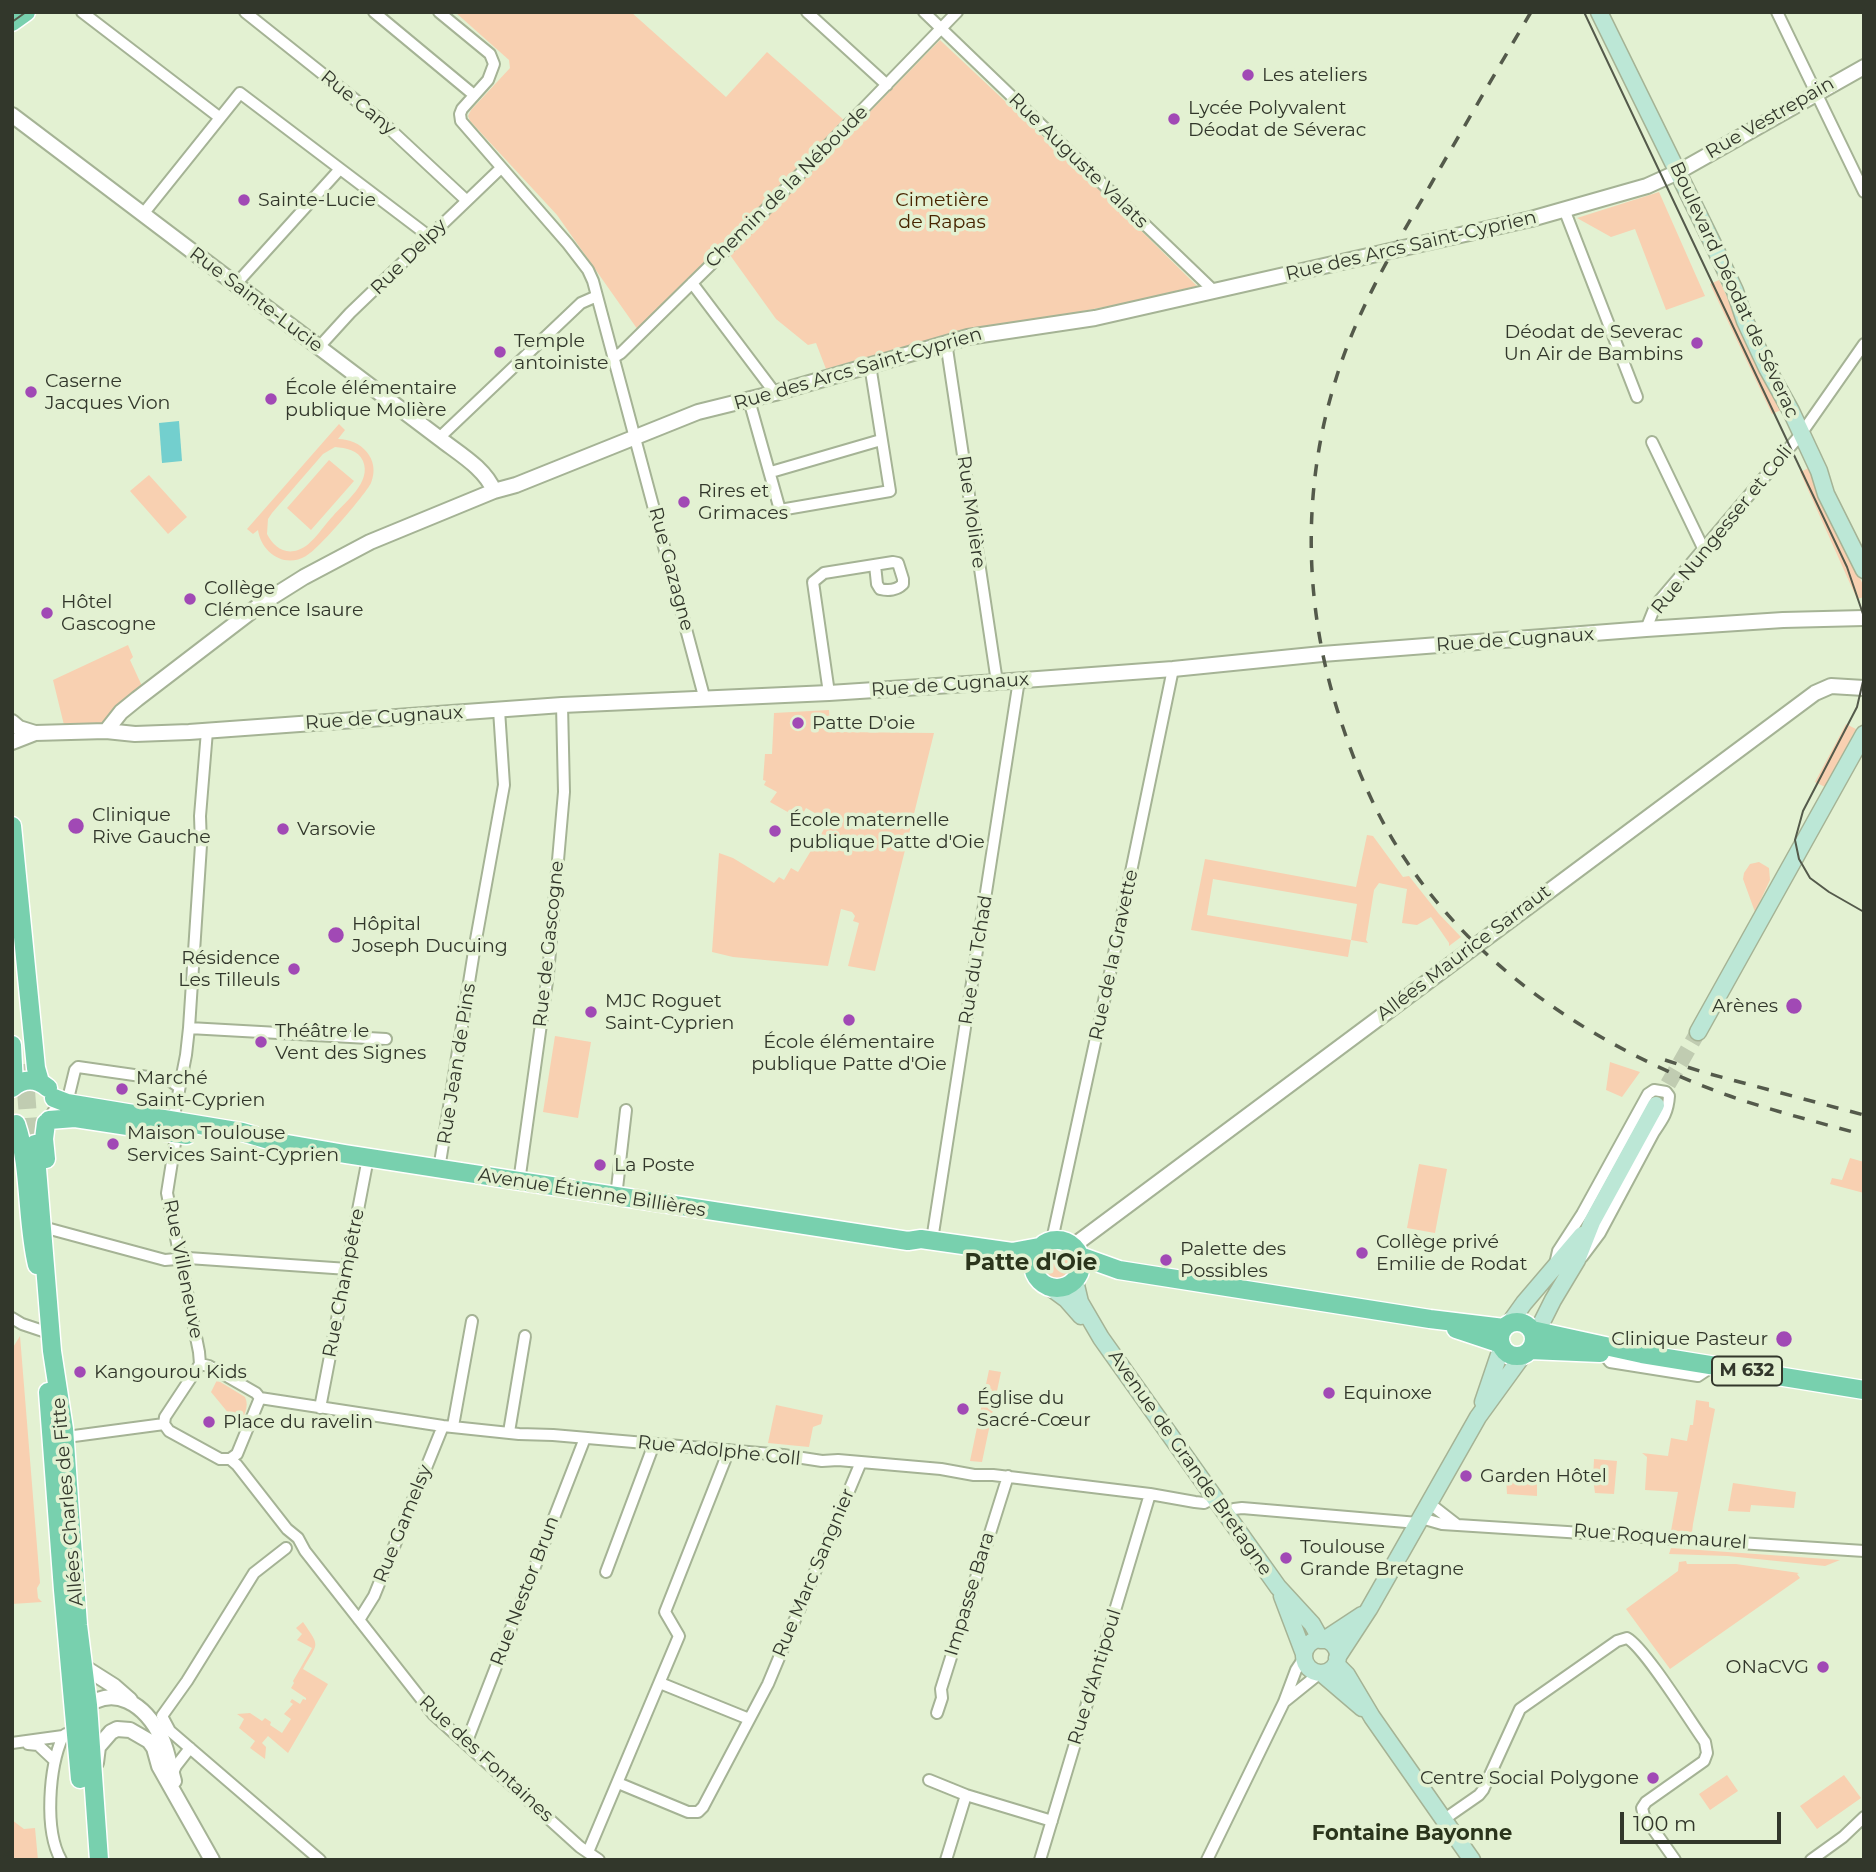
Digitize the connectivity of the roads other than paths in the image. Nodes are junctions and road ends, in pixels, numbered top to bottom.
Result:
1 (26, 12) edge
2 (82, 12) edge
3 (245, 12) edge
4 (374, 12) edge
5 (439, 12) edge
6 (807, 12) edge
7 (924, 12) edge
8 (957, 12) edge
9 (1777, 12) edge
10 (1602, 13) edge
11 (12, 22) edge
12 (941, 29) junction
13 (1864, 67) edge
14 (887, 85) junction
15 (1816, 93) junction
16 (474, 94) junction
17 (12, 115) edge
18 (219, 117) junction
19 (501, 168) junction
20 (340, 169) junction
21 (1678, 172) junction
22 (1864, 192) edge
23 (466, 201) junction
24 (1564, 209) junction
25 (143, 214) junction
26 (430, 237) junction
27 (692, 283) junction
28 (236, 284) junction
29 (1214, 292) junction
30 (597, 296) junction
31 (946, 342) junction
32 (1864, 344) edge
33 (319, 347) junction
34 (613, 358) junction
35 (870, 365) junction
36 (775, 393) junction
37 (1637, 397) dead end
38 (749, 400) junction
39 (1801, 434) junction
40 (439, 438) junction
41 (635, 438) junction
42 (881, 440) junction
43 (1652, 442) dead end
44 (771, 472) junction
45 (494, 491) junction
46 (1704, 550) junction
47 (874, 565) dead end
48 (1864, 570) edge
49 (1864, 618) edge
50 (1646, 629) junction
51 (1173, 669) junction
52 (1019, 680) junction
53 (997, 682) junction
54 (1864, 688) edge
55 (829, 693) junction
56 (705, 700) junction
57 (562, 705) junction
58 (499, 710) junction
59 (12, 722) edge
60 (106, 731) junction
61 (207, 731) junction
62 (35, 733) junction
63 (1864, 734) edge
64 (12, 742) edge
65 (577, 791) dead end
66 (564, 792) junction
67 (12, 826) edge
68 (20, 912) junction
69 (18, 942) edge
70 (189, 1028) junction
71 (1698, 1032) tunnel mouth
72 (386, 1038) dead end
73 (12, 1045) edge
74 (40, 1082) junction
75 (13, 1087) edge
76 (179, 1087) junction
77 (1656, 1105) tunnel mouth
78 (626, 1110) dead end
79 (54, 1112) junction
80 (14, 1122) edge
81 (174, 1127) junction
82 (368, 1158) junction
83 (439, 1169) junction
84 (519, 1182) junction
85 (616, 1197) junction
86 (1592, 1222) junction
87 (50, 1229) junction
88 (932, 1240) junction
89 (908, 1241) junction
90 (1045, 1244) junction
91 (1077, 1251) junction
92 (181, 1260) junction
93 (1577, 1261) junction
94 (37, 1268) junction
95 (348, 1269) junction
96 (1554, 1269) junction
97 (1119, 1270) junction
98 (1034, 1274) junction
99 (1076, 1280) junction
100 (1051, 1288) junction
101 (12, 1318) edge
102 (472, 1321) dead end
103 (43, 1331) junction
104 (525, 1336) dead end
105 (1504, 1336) junction
106 (1101, 1338) junction
107 (1531, 1341) junction
108 (1603, 1353) junction
109 (1642, 1354) junction
110 (200, 1364) junction
111 (1713, 1366) junction
112 (1864, 1390) edge
113 (59, 1393) junction
114 (260, 1398) junction
115 (320, 1408) junction
116 (1478, 1417) junction
117 (164, 1424) junction
118 (448, 1426) junction
119 (509, 1432) junction
120 (58, 1438) junction
121 (584, 1438) junction
122 (654, 1444) junction
123 (729, 1450) junction
124 (230, 1459) junction
125 (861, 1462) junction
126 (1008, 1476) junction
127 (1210, 1493) junction
128 (1150, 1494) junction
129 (1225, 1514) junction
130 (1423, 1515) junction
131 (1456, 1524) junction
132 (287, 1528) junction
133 (286, 1548) junction
134 (305, 1551) junction
135 (1864, 1551) edge
136 (606, 1572) dead end
137 (1278, 1587) junction
138 (1369, 1609) junction
139 (359, 1620) junction
140 (1323, 1640) junction
141 (1304, 1656) junction
142 (1336, 1661) junction
143 (84, 1667) junction
144 (1320, 1673) junction
145 (660, 1683) junction
146 (1284, 1702) junction
147 (134, 1704) junction
148 (937, 1713) dead end
149 (145, 1715) junction
150 (162, 1716) junction
151 (1372, 1717) junction
152 (749, 1719) junction
153 (75, 1720) junction
154 (464, 1742) junction
155 (16, 1743) edge
156 (190, 1748) junction
157 (54, 1759) junction
158 (91, 1770) junction
159 (172, 1775) junction
160 (929, 1780) dead end
161 (618, 1783) junction
162 (966, 1795) junction
163 (178, 1796) junction
164 (1864, 1817) edge
165 (1443, 1820) junction
166 (1052, 1821) junction
167 (204, 1852) edge
168 (588, 1852) junction
169 (61, 1860) edge
170 (88, 1860) edge
171 (99, 1860) edge
172 (212, 1860) edge
173 (320, 1860) edge
174 (599, 1860) edge
175 (946, 1860) edge
176 (1040, 1860) edge
177 (1207, 1860) edge
178 (1472, 1860) edge
179 (1675, 1860) edge
180 (1811, 1860) edge

1 - 11 main road
2 - 18 street
3 - 23 street, Rue Cany
4 - 16 street
5 - 16 street
6 - 14 street
7 - 12 street, Rue Auguste Valats
8 - 12 street, Chemin de la Néboude
9 - 15 street
10 - 21 main road, Boulevard Déodat de Séverac
12 - 14 street, Chemin de la Néboude
12 - 29 street, Rue Auguste Valats
13 - 15 street, Rue Vestrepain
14 - 27 street, Chemin de la Néboude
15 - 21 street, Rue Vestrepain
15 - 22 street
16 - 19 street, Rue Gazagne
17 - 25 street, Rue Sainte-Lucie
18 - 20 street
18 - 25 street
19 - 23 street, Rue Delpy
19 - 30 street, Rue Gazagne
20 - 26 street
20 - 28 street
21 - 24 street, Rue des Arcs Saint-Cyprien
21 - 39 main road, Boulevard Déodat de Séverac
23 - 26 street, Rue Delpy
24 - 29 street, Rue des Arcs Saint-Cyprien
24 - 37 street
25 - 28 street, Rue Sainte-Lucie
26 - 33 street, Rue Delpy
27 - 34 street, Chemin de la Néboude
27 - 36 street
28 - 33 street, Rue Sainte-Lucie
29 - 31 street, Rue des Arcs Saint-Cyprien
30 - 34 street, Rue Gazagne
30 - 40 street
31 - 35 street, Rue des Arcs Saint-Cyprien
31 - 53 street, Rue Molière
32 - 39 street, Rue Nungesser et Coli
33 - 40 street, Rue Sainte-Lucie
34 - 41 street, Rue Gazagne
35 - 36 street, Rue des Arcs Saint-Cyprien
35 - 42 street
36 - 38 street, Rue des Arcs Saint-Cyprien
38 - 41 street, Rue des Arcs Saint-Cyprien
38 - 44 street
39 - 46 street, Rue Nungesser et Coli
39 - 48 main road, Boulevard Déodat de Séverac
40 - 45 street, Rue Sainte-Lucie
41 - 45 street, Rue des Arcs Saint-Cyprien
41 - 56 street, Rue Gazagne
42 - 44 street
42 - 44 street
43 - 46 street
45 - 60 street, Rue des Arcs Saint-Cyprien
46 - 50 street, Rue Nungesser et Coli
47 - 55 street
49 - 50 street, Rue de Cugnaux
50 - 51 street, Rue de Cugnaux
51 - 52 street, Rue de Cugnaux
51 - 90 street, Rue de la Gravette
52 - 53 street, Rue de Cugnaux
52 - 88 street, Rue du Tchad
53 - 55 street, Rue de Cugnaux
54 - 91 street, Allées Maurice Sarraut
55 - 56 street, Rue de Cugnaux
56 - 57 street, Rue de Cugnaux
57 - 58 street, Rue de Cugnaux
57 - 66 street, Rue de Gascogne
58 - 61 street, Rue de Cugnaux
58 - 83 street, Rue Jean de Pins
59 - 62 street, Rue de Cugnaux
60 - 61 street, Rue de Cugnaux
60 - 62 street, Rue de Cugnaux
61 - 70 street, Rue Villeneuve
62 - 64 street, Rue de Cugnaux
63 - 71 main road
65 - 66 street
66 - 84 street, Rue de Gascogne
67 - 68 main road
68 - 69 main road
68 - 69 main road
69 - 74 main road
70 - 72 street
70 - 76 street, Rue Villeneuve
73 - 75 main road
74 - 75 main road
74 - 79 main road
76 - 79 street
76 - 81 street, Rue Villeneuve
77 - 86 main road
78 - 85 street
79 - 80 main road
79 - 81 main road, Avenue Étienne Billières
79 - 81 main road, Avenue Étienne Billières
79 - 87 main road
80 - 94 main road
81 - 82 main road, Avenue Étienne Billières
81 - 92 street, Rue Villeneuve
82 - 83 main road, Avenue Étienne Billières
82 - 95 street, Rue Champêtre
83 - 84 main road, Avenue Étienne Billières
84 - 85 main road, Avenue Étienne Billières
85 - 89 main road, Avenue Étienne Billières
86 - 93 main road
86 - 96 main road
87 - 92 street
87 - 113 main road
88 - 89 main road, Avenue Étienne Billières
88 - 90 main road, Avenue Étienne Billières
89 - 98 main road, Avenue Étienne Billières
90 - 91 main road
90 - 98 main road
91 - 97 main road
91 - 99 main road
92 - 95 street
92 - 110 street, Rue Villeneuve
93 - 96 street
93 - 107 main road
94 - 103 main road, Allées Charles de Fitte
94 - 113 main road, Allées Charles de Fitte
95 - 115 street, Rue Champêtre
96 - 105 main road
97 - 99 main road
97 - 105 main road
98 - 100 main road
99 - 100 main road
99 - 106 main road, Avenue de Grande Bretagne
100 - 106 main road, Avenue de Grande Bretagne
101 - 103 street
102 - 118 street, Rue Gamelsy
103 - 120 main road, Allées Charles de Fitte
104 - 119 street
105 - 107 main road
105 - 107 main road
105 - 116 main road
106 - 127 main road, Avenue de Grande Bretagne
107 - 108 main road, M 632
107 - 109 main road, M 632
107 - 116 main road
108 - 109 main road, M 632
108 - 111 street
109 - 111 main road, M 632
110 - 114 street
110 - 117 street
111 - 112 main road, M 632
113 - 120 main road, Allées Charles de Fitte
114 - 115 street, Rue Adolphe Coll
114 - 124 street
115 - 118 street, Rue Adolphe Coll
116 - 130 main road
117 - 120 street
117 - 124 street
118 - 119 street, Rue Adolphe Coll
118 - 139 street, Rue Gamelsy
119 - 121 street, Rue Adolphe Coll
120 - 143 main road, Allées Charles de Fitte
120 - 153 main road, Allées Charles de Fitte
121 - 122 street, Rue Adolphe Coll
121 - 154 street, Rue Nestor Brun
122 - 123 street, Rue Adolphe Coll
122 - 136 street
123 - 125 street, Rue Adolphe Coll
123 - 145 street
124 - 132 street, Rue des Fontaines
125 - 126 street, Rue Adolphe Coll
125 - 152 street, Rue Marc Sangnier
126 - 128 street, Rue Adolphe Coll
126 - 148 street, Impasse Bara
127 - 128 street, Rue Adolphe Coll
127 - 129 main road, Avenue de Grande Bretagne
128 - 166 street, Rue d'Antipoul
129 - 130 street, Rue Roquemaurel
129 - 137 main road, Avenue de Grande Bretagne
130 - 131 street
130 - 131 street, Rue Roquemaurel
130 - 138 main road
131 - 135 street, Rue Roquemaurel
132 - 133 street
132 - 134 street, Rue des Fontaines
133 - 134 street
133 - 150 street
134 - 139 street, Rue des Fontaines
137 - 140 main road, Avenue de Grande Bretagne
137 - 141 main road, Avenue de Grande Bretagne
138 - 140 main road
138 - 142 main road
139 - 154 street, Rue des Fontaines
140 - 141 main road
140 - 142 main road
141 - 144 main road
141 - 146 street
142 - 144 main road
142 - 151 main road
143 - 147 street
143 - 153 main road, Allées Charles de Fitte
144 - 146 street
144 - 151 main road
145 - 152 street
145 - 161 street
146 - 177 street
147 - 149 street
147 - 153 street
149 - 150 street
149 - 159 street
150 - 156 street
151 - 165 main road
152 - 161 street, Rue Marc Sangnier
153 - 155 street
153 - 157 street
153 - 158 main road, Allées Charles de Fitte
153 - 170 main road, Allées Charles de Fitte
154 - 168 street, Rue des Fontaines
155 - 157 street
156 - 159 street
156 - 173 street
157 - 169 street
158 - 163 street
158 - 171 main road, Allées Charles de Fitte
159 - 163 street
160 - 162 street
161 - 168 street
162 - 166 street
162 - 175 street
163 - 167 street
164 - 180 street
165 - 178 main road
165 - 179 street
166 - 176 street, Rue d'Antipoul
167 - 172 street
168 - 174 street, Rue des Fontaines

